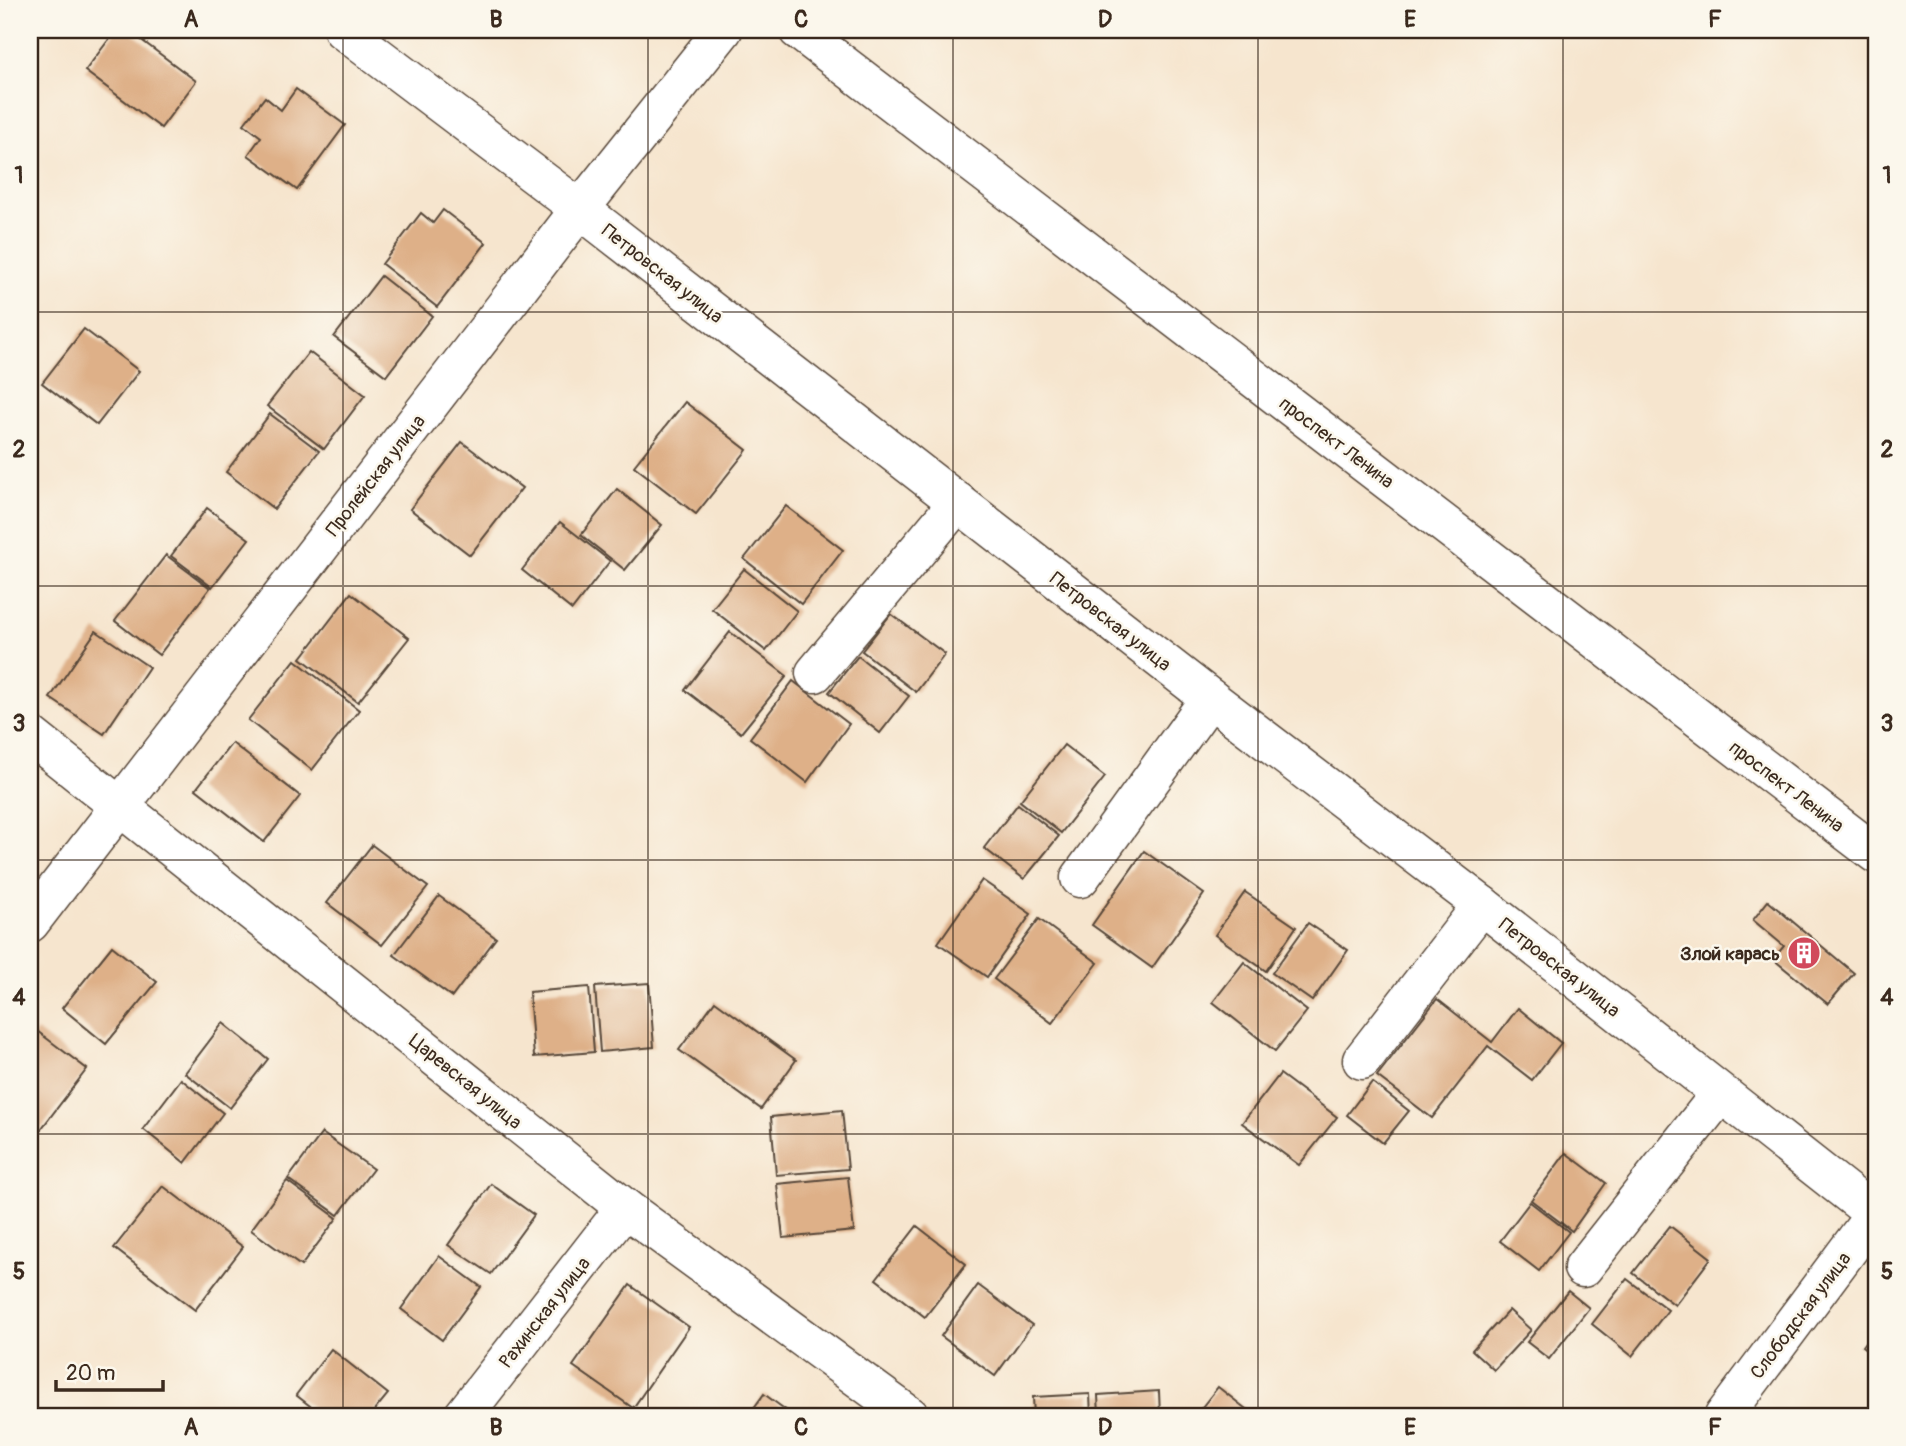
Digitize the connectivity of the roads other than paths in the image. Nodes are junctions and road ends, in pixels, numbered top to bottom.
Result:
1 (343, 30) edge
2 (723, 30) edge
3 (798, 30) edge
4 (580, 209) junction
5 (958, 502) junction
6 (815, 673) dead end
7 (1210, 698) junction
8 (30, 734) edge
9 (121, 805) junction
10 (1876, 854) edge
11 (1080, 878) dead end
12 (1482, 905) junction
13 (30, 923) edge
14 (1362, 1060) dead end
15 (1720, 1094) junction
16 (625, 1209) junction
17 (1876, 1214) edge
18 (1583, 1268) dead end
19 (463, 1416) edge
20 (910, 1416) edge
21 (1724, 1416) edge

1 - 4 street, Петровская улица
2 - 4 street, Пролейская улица
3 - 10 street, проспект Ленина
4 - 5 street, Петровская улица
4 - 9 street, Пролейская улица
5 - 6 street
5 - 7 street, Петровская улица
7 - 11 street
7 - 12 street, Петровская улица
8 - 9 street, Царевская улица
9 - 13 street, Пролейская улица
9 - 16 street, Царевская улица
12 - 14 street
12 - 15 street, Петровская улица
15 - 17 street, Петровская улица
15 - 18 street
16 - 19 street, Рахинская улица
16 - 20 street, Царевская улица
17 - 21 street, Слободская улица

